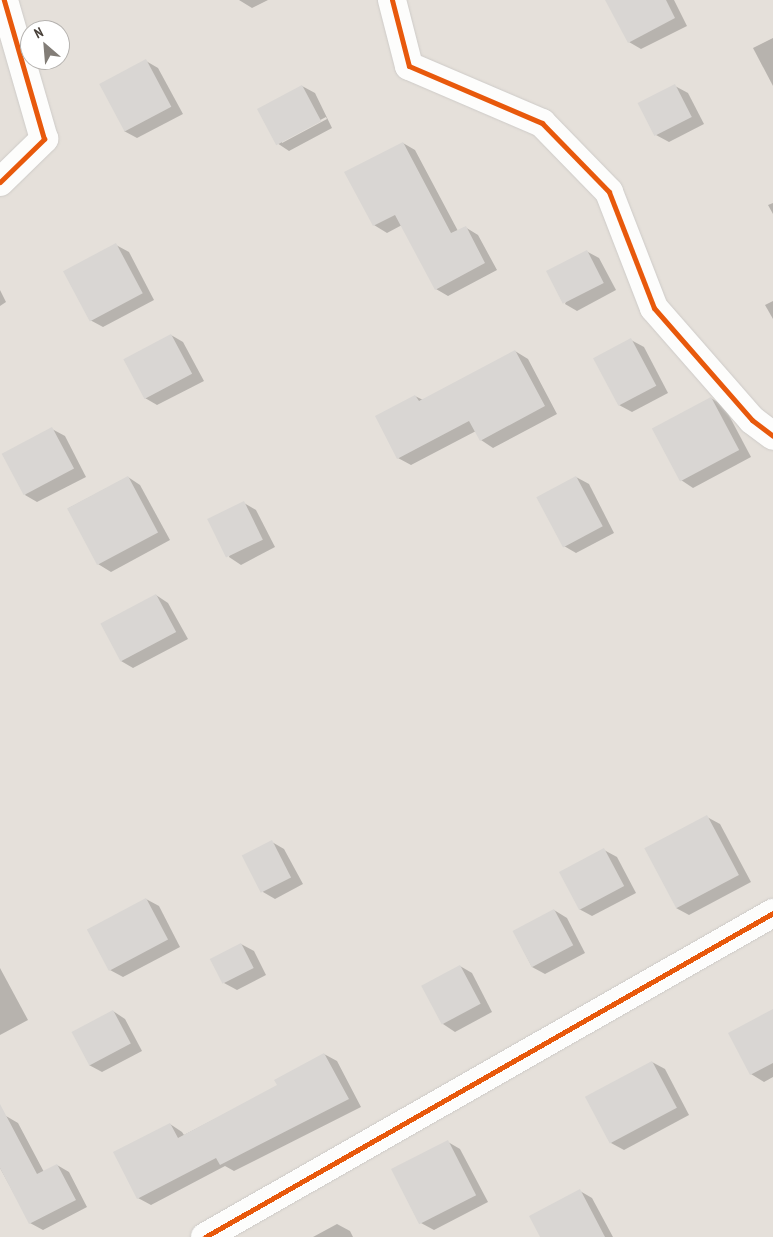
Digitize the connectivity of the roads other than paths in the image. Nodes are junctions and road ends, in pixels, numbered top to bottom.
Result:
1 (4, 0) edge
2 (392, 0) edge
3 (0, 182) edge
4 (773, 436) edge
5 (773, 913) edge
6 (205, 1237) edge

1 - 3 street
2 - 4 street
5 - 6 street

